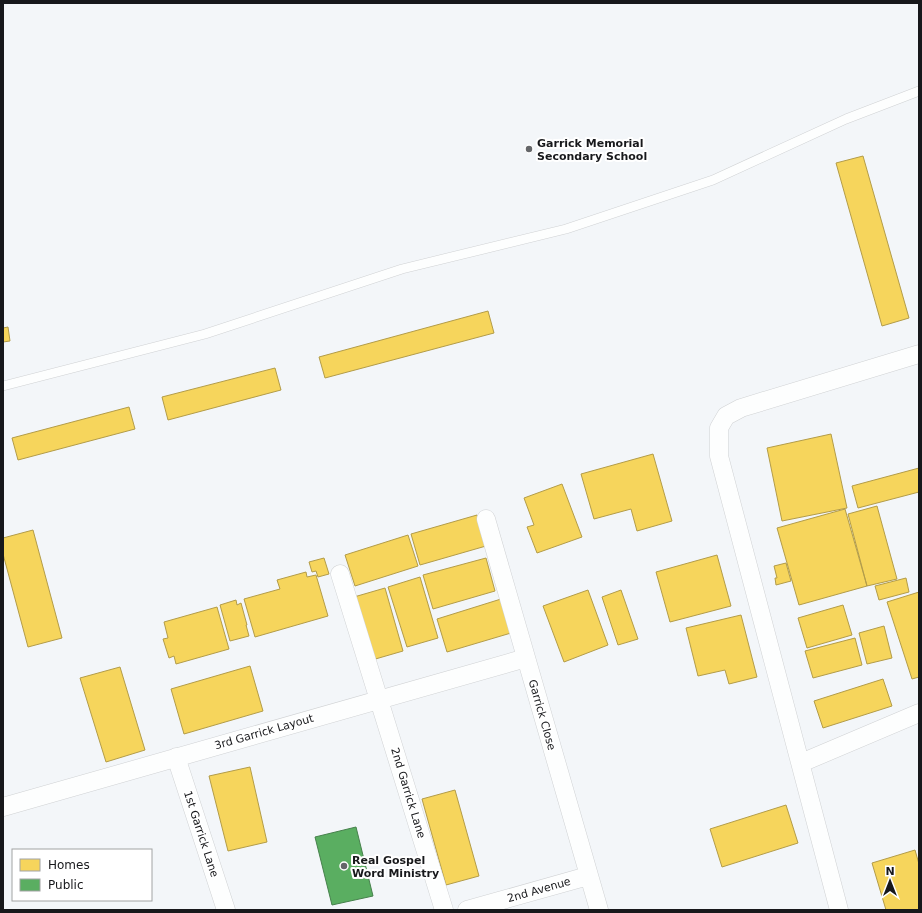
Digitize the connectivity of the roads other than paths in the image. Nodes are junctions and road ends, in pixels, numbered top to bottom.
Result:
1 (919, 91) edge
2 (919, 354) edge
3 (3, 386) edge
4 (486, 519) dead end
5 (340, 574) dead end
6 (526, 658) junction
7 (380, 700) junction
8 (919, 713) edge
9 (176, 757) junction
10 (801, 763) junction
11 (3, 806) edge
12 (588, 876) junction
13 (226, 910) edge
14 (444, 910) edge
15 (467, 910) edge
16 (599, 910) edge
17 (839, 910) edge

1 - 3 lane
2 - 10 street
4 - 6 street, Garrick Close
5 - 7 street, 2nd Garrick Lane
6 - 7 street, 3rd Garrick Layout
6 - 12 street, Garrick Close
7 - 9 street, 3rd Garrick Layout
7 - 14 street, 2nd Garrick Lane
8 - 10 street
9 - 11 street, 3rd Garrick Layout
9 - 13 street, 1st Garrick Lane
10 - 17 street
12 - 15 street, 2nd Avenue
12 - 16 street, Garrick Close

